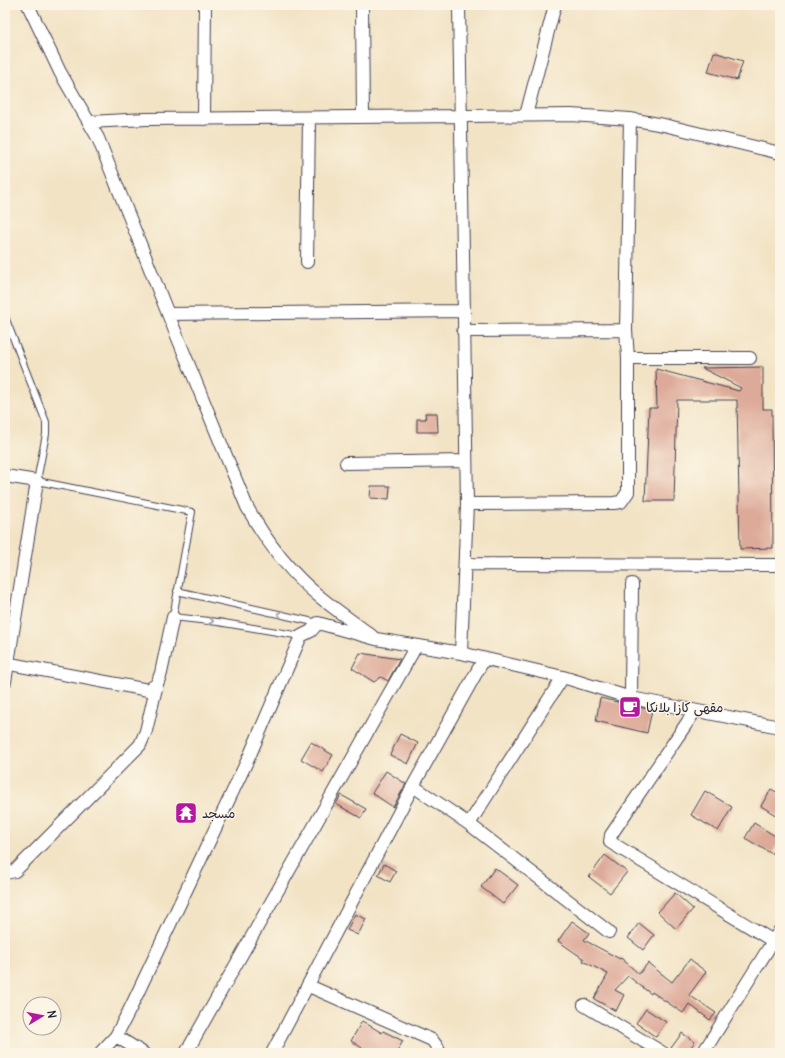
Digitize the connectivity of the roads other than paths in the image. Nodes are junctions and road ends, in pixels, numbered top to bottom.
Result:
1 (28, 5) edge
2 (206, 5) edge
3 (362, 5) edge
4 (459, 5) edge
5 (555, 5) edge
6 (526, 115) junction
7 (364, 117) junction
8 (461, 117) junction
9 (204, 119) junction
10 (309, 119) junction
11 (630, 119) junction
12 (90, 122) junction
13 (780, 153) edge
14 (307, 262) dead end
15 (463, 311) junction
16 (168, 314) junction
17 (5, 317) edge
18 (626, 330) junction
19 (463, 331) junction
20 (628, 358) junction
21 (750, 358) dead end
22 (465, 461) junction
23 (346, 463) dead end
24 (5, 476) edge
25 (37, 482) junction
26 (466, 504) junction
27 (465, 564) junction
28 (780, 565) edge
29 (632, 584) dead end
30 (177, 590) junction
31 (172, 617) junction
32 (318, 623) junction
33 (301, 636) junction
34 (376, 639) junction
35 (416, 646) junction
36 (462, 653) junction
37 (484, 659) junction
38 (7, 663) edge
39 (563, 677) junction
40 (5, 682) edge
41 (157, 684) junction
42 (631, 698) junction
43 (695, 711) junction
44 (780, 727) edge
45 (413, 786) junction
46 (469, 824) junction
47 (5, 873) edge
48 (780, 930) edge
49 (609, 932) dead end
50 (773, 941) junction
51 (308, 986) junction
52 (584, 1005) dead end
53 (116, 1036) junction
54 (100, 1053) edge
55 (143, 1053) edge
56 (186, 1053) edge
57 (272, 1053) edge
58 (436, 1053) edge
59 (663, 1053) edge
60 (703, 1053) edge

1 - 12 street
2 - 9 street
3 - 7 street
4 - 8 street
5 - 6 street
6 - 8 street
6 - 11 street
7 - 8 street
7 - 10 street
8 - 15 street
9 - 10 street
9 - 12 street
10 - 14 street
11 - 13 street
11 - 18 street
12 - 16 street
15 - 16 street
15 - 19 street
16 - 34 street
17 - 25 lane
18 - 19 street
18 - 20 street
19 - 22 street
20 - 21 street
20 - 26 street
22 - 23 street
22 - 26 street
24 - 25 street
25 - 30 lane
25 - 38 street
26 - 27 street
27 - 28 street
27 - 36 street
29 - 42 street
30 - 31 lane
32 -> 30 lane
31 -> 33 lane
31 - 41 street
32 - 33 street
32 - 34 street
33 - 53 street
34 - 35 street
35 - 36 street
35 - 56 street
36 - 37 street
37 - 39 street
37 - 45 street
38 - 40 street
38 - 41 street
39 - 42 street
39 - 46 street
41 - 47 street
42 - 43 street
43 - 44 street
43 - 50 street
45 - 46 street
45 - 51 street
46 - 49 street
48 - 50 street
50 - 60 street
51 - 57 street
51 - 58 street
52 - 59 street
53 - 54 street
53 - 55 street

